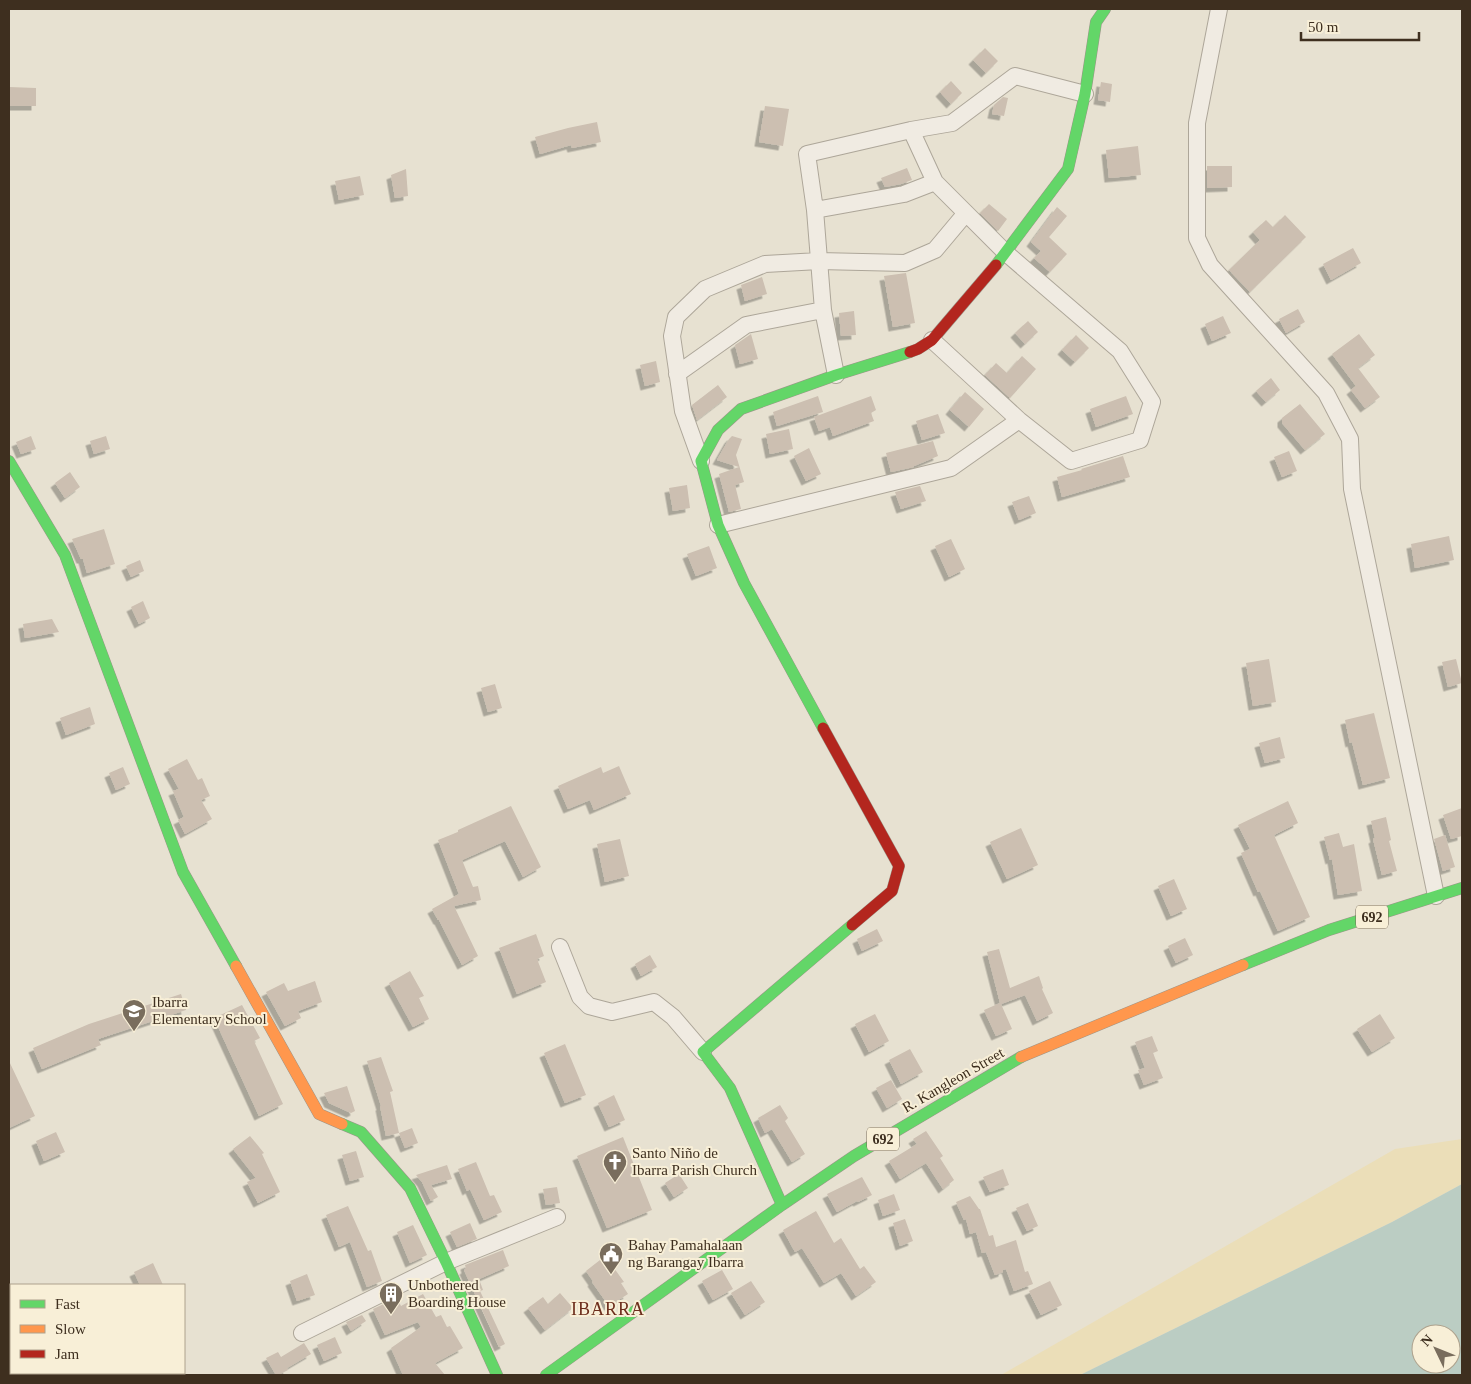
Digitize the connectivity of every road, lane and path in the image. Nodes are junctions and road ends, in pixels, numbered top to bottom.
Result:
1 (1105, 9) edge
2 (1219, 9) edge
3 (1085, 94) junction
4 (911, 130) junction
5 (934, 182) junction
6 (815, 210) junction
7 (966, 213) junction
8 (1006, 252) junction
9 (819, 261) junction
10 (823, 310) junction
11 (932, 340) junction
12 (677, 374) junction
13 (836, 375) junction
14 (1019, 420) junction
15 (9, 461) edge
16 (701, 461) junction
17 (718, 525) junction
18 (1462, 888) edge
19 (1436, 896) junction
20 (560, 947) dead end
21 (704, 1052) junction
22 (782, 1206) junction
23 (557, 1217) dead end
24 (446, 1262) junction
25 (302, 1333) dead end
26 (497, 1375) edge
27 (546, 1375) edge

1 - 3 street
2 - 19 street
3 - 4 street
3 - 8 street
4 - 5 street
4 - 6 street
5 - 6 street
5 - 7 street
6 - 9 street
7 - 8 street
7 - 9 street
8 - 11 street
8 - 14 street
9 - 10 street
9 - 12 street
10 - 12 street
10 - 13 street
11 - 13 street
11 - 14 street
12 - 16 street
13 - 16 street
14 - 17 street
15 - 24 street
16 - 17 street
17 - 21 street
18 - 19 street, 692
19 - 22 street, R. Kangleon Street / 692
20 - 21 street
21 - 22 street
22 - 27 street, R. Kangleon Street / 692
23 - 24 street
24 - 25 street
24 - 26 street

